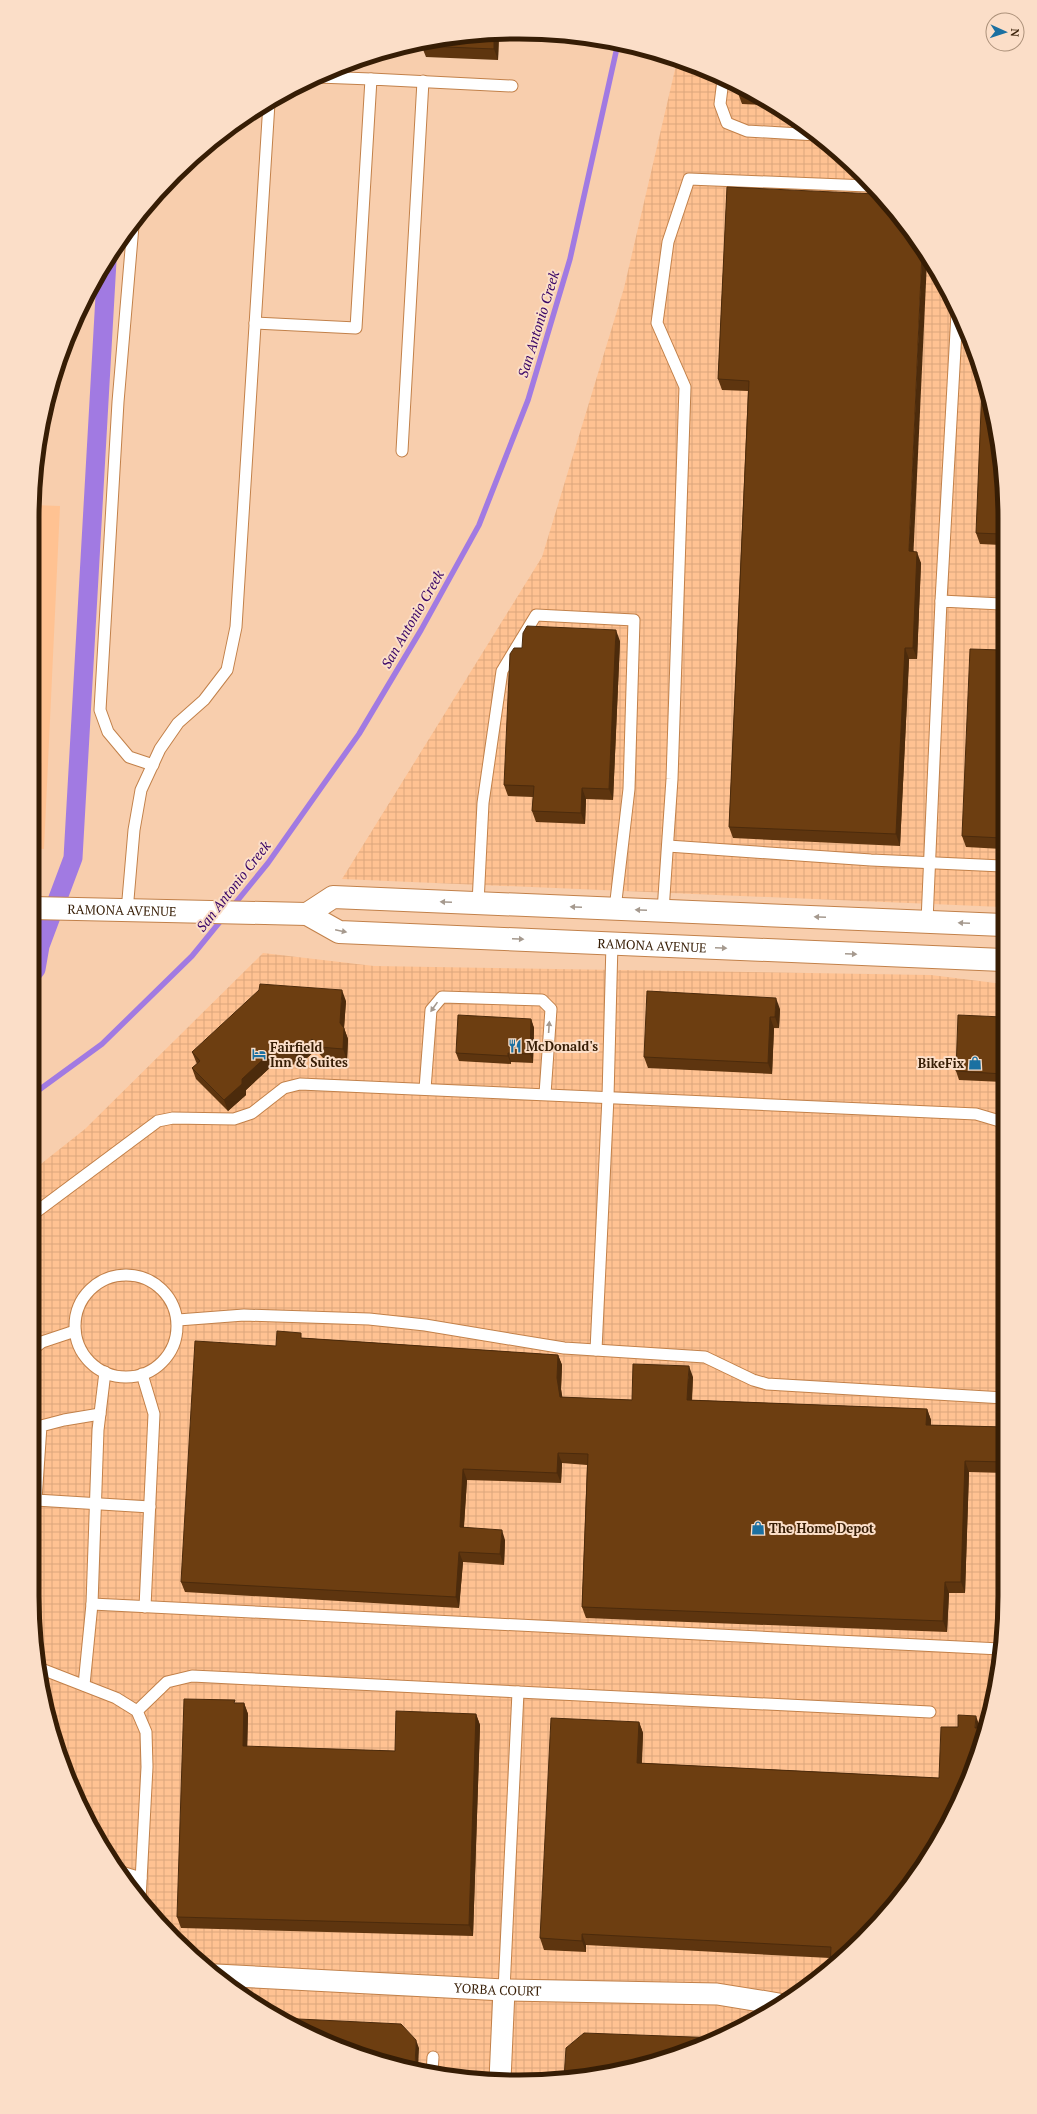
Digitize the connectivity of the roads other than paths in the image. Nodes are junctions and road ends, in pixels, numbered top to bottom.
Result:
1 (330, 77) edge
2 (372, 79) junction
3 (422, 81) junction
4 (722, 84) edge
5 (512, 86) dead end
6 (269, 110) edge
7 (805, 134) edge
8 (864, 186) edge
9 (131, 236) edge
10 (255, 323) junction
11 (956, 323) edge
12 (402, 451) dead end
13 (941, 601) junction
14 (998, 604) edge
15 (153, 765) junction
16 (668, 846) junction
17 (931, 863) junction
18 (998, 866) edge
19 (478, 903) junction
20 (39, 908) edge
21 (615, 909) junction
22 (138, 911) junction
23 (663, 911) junction
24 (307, 914) junction
25 (927, 921) junction
26 (998, 925) edge
27 (612, 944) junction
28 (998, 960) edge
29 (426, 1089) junction
30 (545, 1094) junction
31 (608, 1097) junction
32 (998, 1121) edge
33 (39, 1210) edge
34 (178, 1320) junction
35 (75, 1331) junction
36 (39, 1344) edge
37 (596, 1350) junction
38 (105, 1372) junction
39 (142, 1374) junction
40 (998, 1398) edge
41 (100, 1414) junction
42 (39, 1447) edge
43 (39, 1500) edge
44 (96, 1503) junction
45 (150, 1507) junction
46 (92, 1604) junction
47 (145, 1607) junction
48 (995, 1649) edge
49 (45, 1670) edge
50 (84, 1685) junction
51 (518, 1692) junction
52 (136, 1711) junction
53 (930, 1712) dead end
54 (128, 1874) edge
55 (141, 1878) junction
56 (140, 1890) edge
57 (226, 1976) edge
58 (504, 1990) junction
59 (771, 2003) edge
60 (433, 2057) dead end
61 (432, 2067) edge
62 (500, 2074) edge

1 - 2 lane
2 - 3 lane
2 - 10 lane
3 - 5 lane
3 - 12 lane
4 - 7 lane
6 - 10 lane
8 - 16 lane
9 - 15 lane
10 - 15 lane
11 - 13 lane
13 - 14 lane
13 - 17 lane
15 - 22 lane
16 - 17 lane
16 - 23 lane
17 - 18 lane
17 - 25 lane
21 -> 19 main road
19 - 21 lane
19 -> 24 main road
20 - 22 main road, RAMONA AVENUE
23 -> 21 main road
21 - 27 main road
22 - 24 main road, RAMONA AVENUE
25 -> 23 main road
24 -> 27 main road, RAMONA AVENUE
26 -> 25 main road
27 -> 28 main road, RAMONA AVENUE
27 - 31 lane
29 - 30 lane
30 -> 29 lane
29 - 33 lane
30 - 31 lane
31 - 32 lane
31 - 37 lane
34 - 35 lane
34 - 37 lane
34 - 39 lane
35 - 36 lane
35 - 38 lane
37 - 40 lane
38 - 39 lane
38 - 41 lane
39 - 45 lane
41 - 42 lane
41 - 44 lane
43 - 44 lane
44 - 45 lane
44 - 46 lane
45 - 47 lane
46 - 47 lane
46 - 50 lane
47 - 48 lane
49 - 50 lane
50 - 52 lane
51 - 52 lane
51 - 53 lane
51 - 58 lane
52 - 55 lane
54 - 55 lane
55 - 56 lane
57 - 58 street, YORBA COURT
58 - 59 street, YORBA COURT
58 - 62 street
60 - 61 lane

